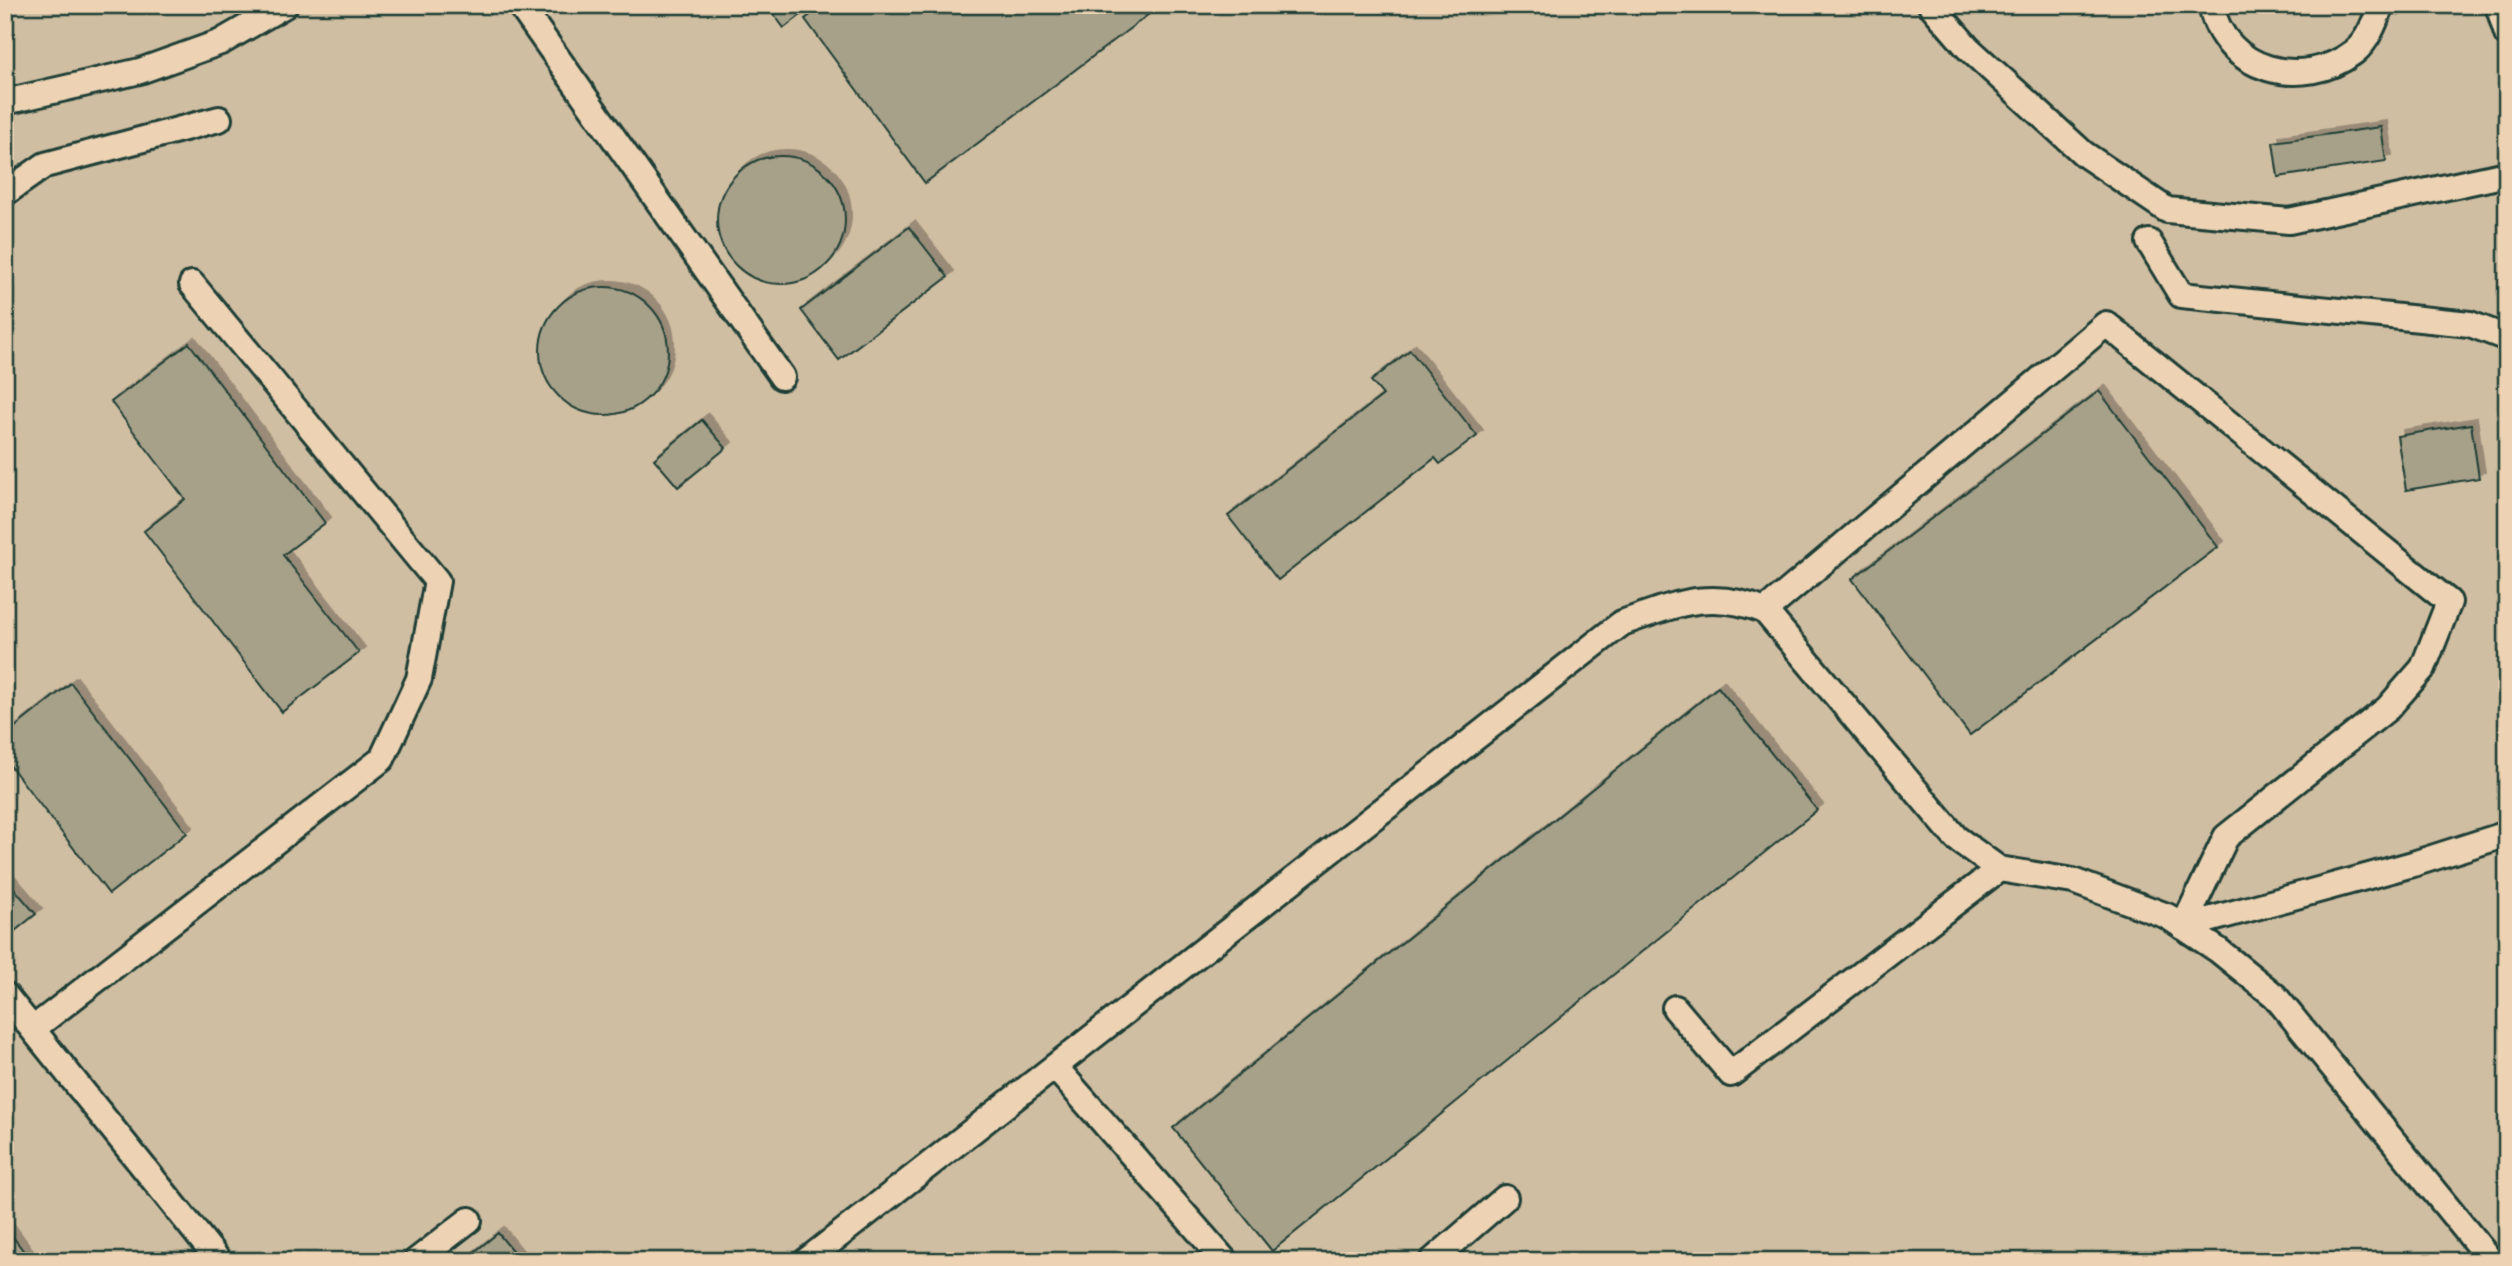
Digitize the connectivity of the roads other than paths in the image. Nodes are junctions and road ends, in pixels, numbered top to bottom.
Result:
1 (285, 5) edge
2 (520, 5) edge
3 (1931, 5) edge
4 (2211, 5) edge
5 (2381, 5) edge
6 (2498, 5) edge
7 (2507, 34) edge
8 (5, 102) edge
9 (219, 119) dead end
10 (2507, 174) edge
11 (5, 193) edge
12 (2149, 242) dead end
13 (192, 284) dead end
14 (2507, 338) edge
15 (782, 377) dead end
16 (1765, 611) junction
17 (2507, 834) edge
18 (2000, 869) junction
19 (2183, 927) junction
20 (5, 995) edge
21 (1675, 1008) dead end
22 (33, 1028) junction
23 (1055, 1067) junction
24 (1505, 1198) dead end
25 (469, 1220) dead end
26 (219, 1261) edge
27 (416, 1261) edge
28 (806, 1261) edge
29 (1225, 1261) edge
30 (1432, 1261) edge
31 (2491, 1261) edge

1 - 8 lane
2 - 15 lane
3 - 10 lane
4 - 5 lane
6 - 7 lane
9 - 11 lane
12 - 14 lane
13 - 22 lane
16 - 18 lane
16 - 19 lane
16 - 23 lane
17 - 19 lane
18 - 19 lane
18 - 21 lane
19 - 31 lane
20 - 22 lane
22 - 26 lane
23 - 28 lane
23 - 29 lane
24 - 30 lane
25 - 27 lane

